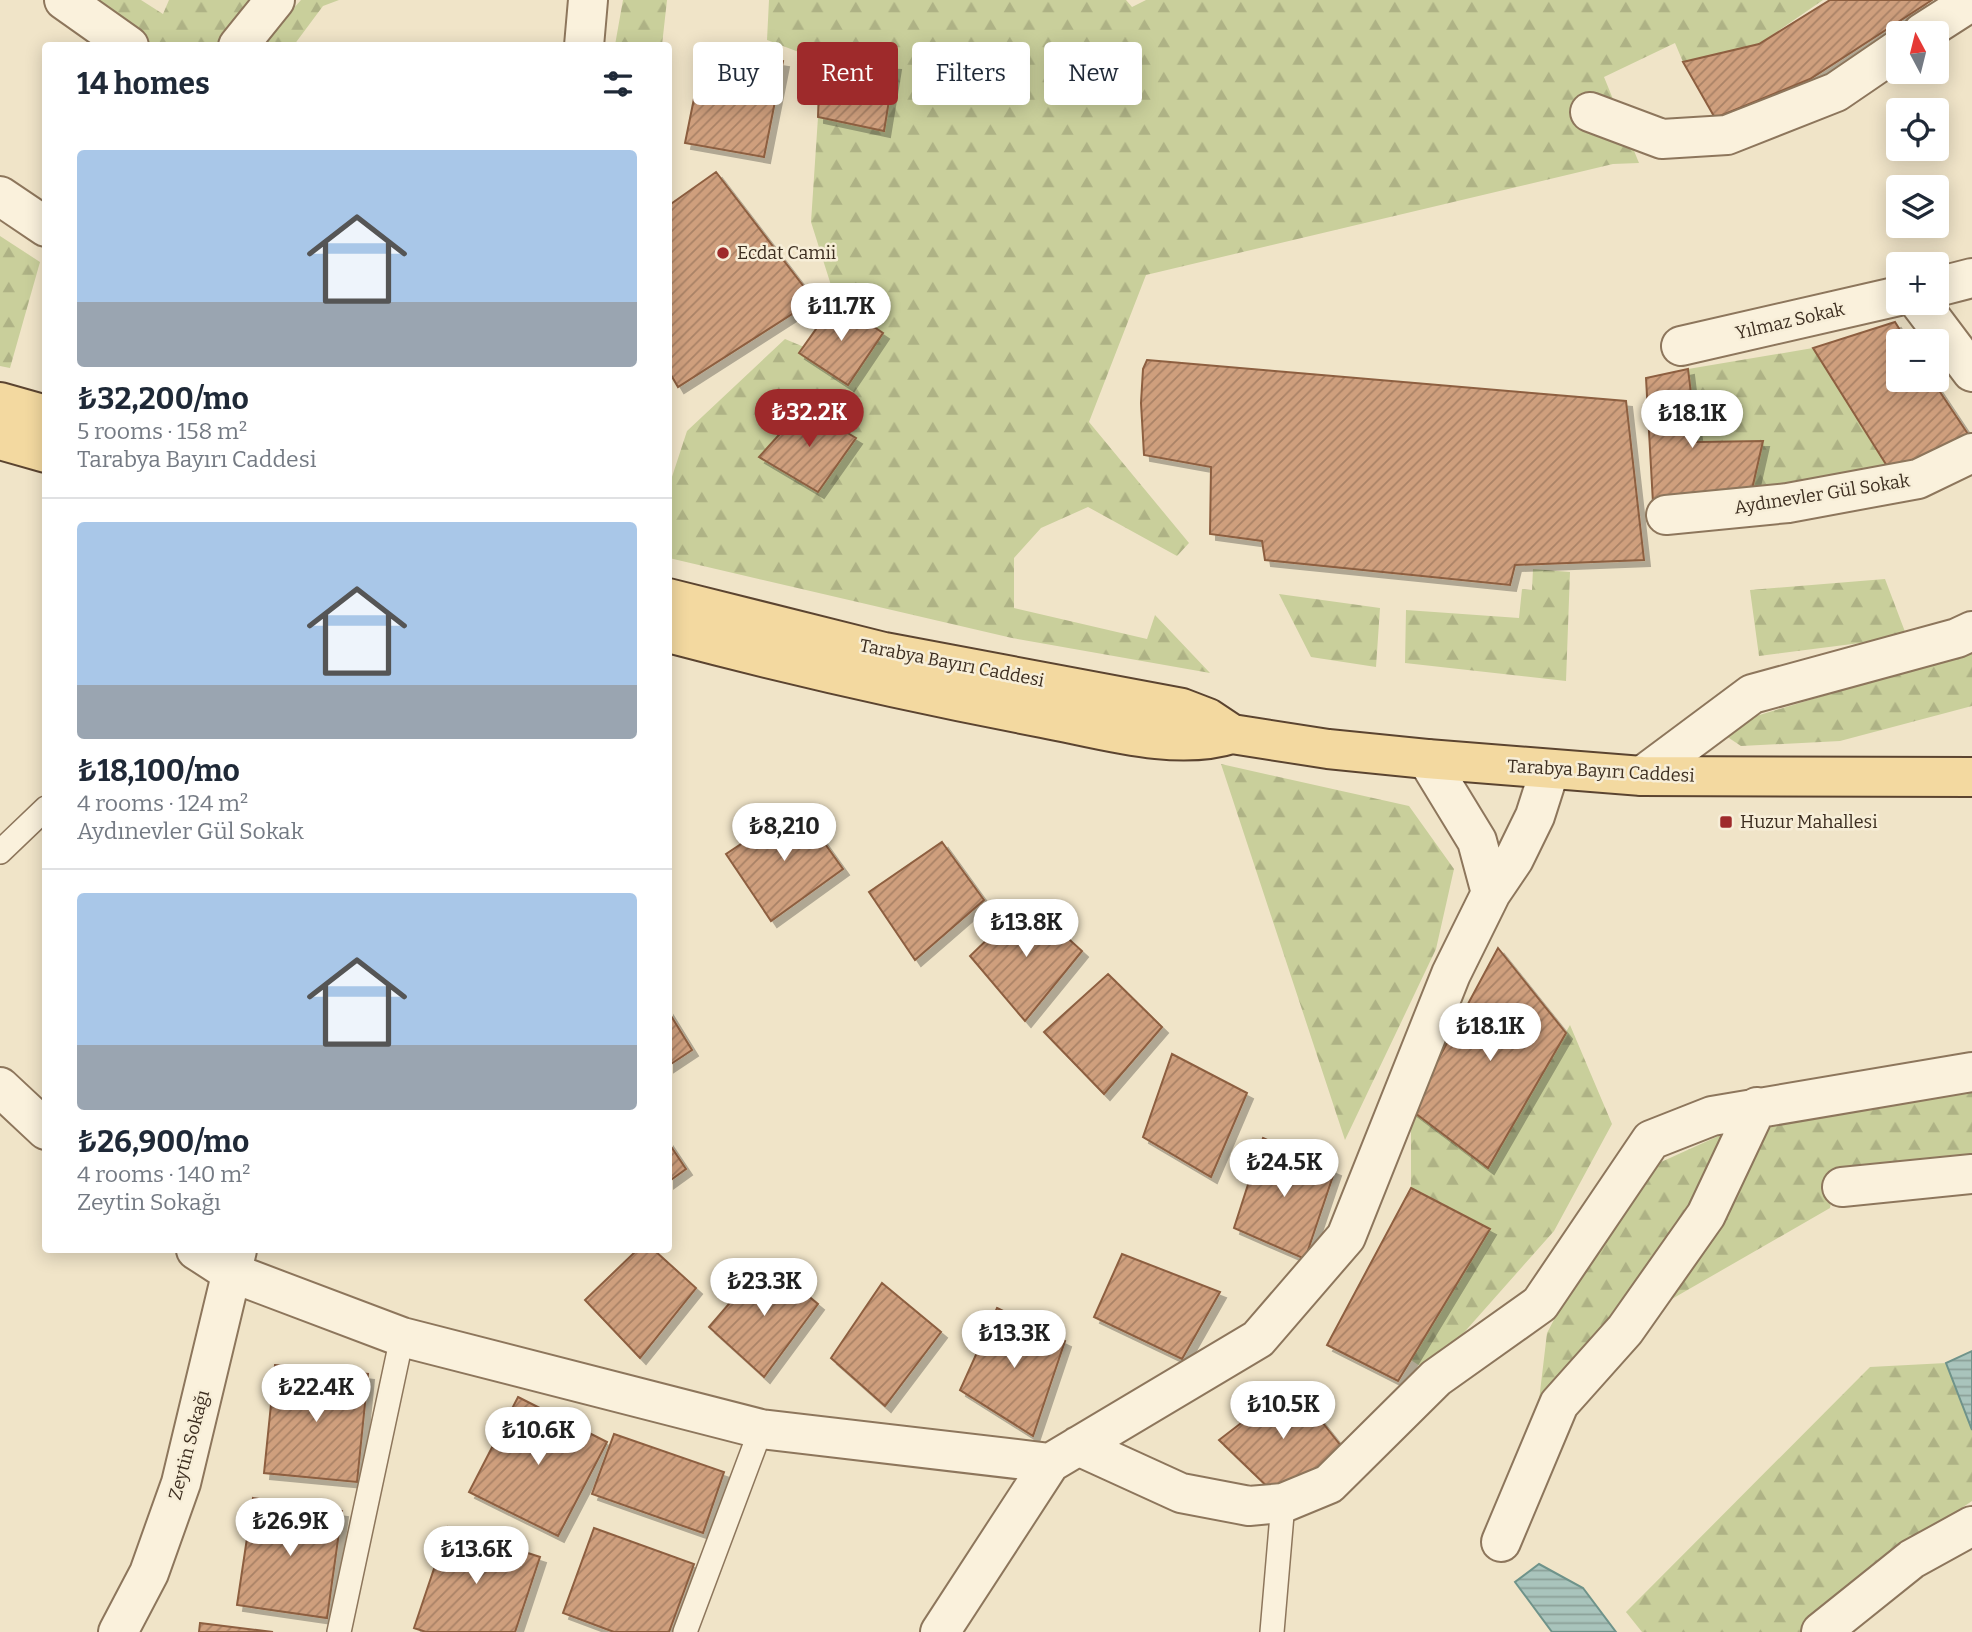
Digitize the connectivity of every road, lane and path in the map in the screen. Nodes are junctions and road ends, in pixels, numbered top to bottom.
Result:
1 (64, 0) edge
2 (275, 0) edge
3 (588, 0) edge
4 (1972, 1) edge
5 (1941, 21) edge
6 (123, 42) edge
7 (241, 42) edge
8 (584, 42) edge
9 (1886, 58) edge
10 (1590, 112) dead end
11 (0, 196) edge
12 (42, 224) edge
13 (1972, 278) edge
14 (1949, 284) edge
15 (1886, 299) edge
16 (1929, 315) edge
17 (1681, 346) dead end
18 (1972, 372) edge
19 (0, 401) edge
20 (42, 414) edge
21 (0, 440) edge
22 (42, 452) edge
23 (1972, 453) edge
24 (1666, 515) dead end
25 (672, 599) edge
26 (1972, 631) edge
27 (672, 634) edge
28 (1232, 734) junction
29 (1427, 759) junction
30 (1550, 769) junction
31 (1970, 774) edge
32 (1642, 776) junction
33 (42, 812) edge
34 (0, 852) edge
35 (1491, 893) junction
36 (1972, 1072) edge
37 (0, 1087) edge
38 (1757, 1107) junction
39 (42, 1125) edge
40 (1972, 1174) edge
41 (1842, 1187) dead end
42 (207, 1253) edge
43 (233, 1261) edge
44 (402, 1337) junction
45 (761, 1429) junction
46 (1064, 1455) junction
47 (1283, 1503) junction
48 (1972, 1526) edge
49 (1501, 1542) dead end
50 (118, 1632) edge
51 (339, 1632) edge
52 (685, 1632) edge
53 (940, 1632) edge
54 (1272, 1632) edge
55 (1821, 1632) edge

1 - 6 street
2 - 7 street
3 - 8 street
4 - 5 street
9 - 10 street
11 - 12 street
13 - 14 street
15 - 17 street, Yılmaz Sokak
16 - 18 street
19 - 20 main road
21 - 22 main road
23 - 24 street, Aydınevler Gül Sokak
25 - 28 main road, Tarabya Bayırı Caddesi
26 - 32 street
27 - 28 main road, Tarabya Bayırı Caddesi
28 - 29 main road, Tarabya Bayırı Caddesi
29 - 30 main road, Tarabya Bayırı Caddesi
29 - 35 street
30 - 32 main road, Tarabya Bayırı Caddesi
30 - 35 street
31 - 32 main road, Tarabya Bayırı Caddesi
33 - 34 lane
35 - 46 street
36 - 38 street
37 - 39 street
38 - 47 street
38 - 49 street
40 - 41 street
42 - 43 street
43 - 44 street
43 - 50 street, Zeytin Sokağı
44 - 45 street
44 - 51 lane
45 - 46 street
45 - 52 lane
46 - 47 street
46 - 53 street
47 - 54 lane
48 - 55 street

